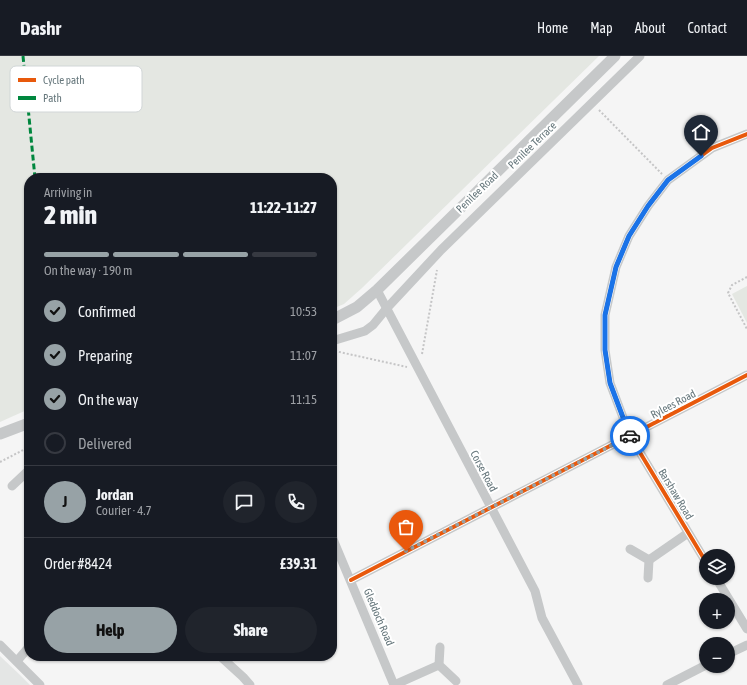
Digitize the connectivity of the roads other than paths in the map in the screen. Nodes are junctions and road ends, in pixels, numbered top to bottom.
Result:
1 (615, 56) edge
2 (640, 56) edge
3 (747, 134) edge
4 (377, 290) junction
5 (387, 308) junction
6 (337, 317) edge
7 (337, 339) edge
8 (746, 379) edge
9 (24, 425) edge
10 (0, 434) edge
11 (630, 436) junction
12 (24, 476) edge
13 (22, 478) joint
14 (12, 486) dead end
15 (490, 508) junction
16 (688, 533) junction
17 (337, 548) edge
18 (630, 549) dead end
19 (699, 551) edge
20 (649, 560) junction
21 (648, 578) dead end
22 (351, 580) junction
23 (720, 585) edge
24 (747, 629) edge
25 (0, 645) edge
26 (747, 645) edge
27 (440, 647) dead end
28 (735, 651) edge
29 (24, 653) edge
30 (17, 661) junction
31 (226, 661) edge
32 (439, 665) junction
33 (699, 669) edge
34 (456, 681) dead end
35 (40, 685) edge
36 (250, 685) edge
37 (394, 685) edge
38 (578, 685) edge
39 (667, 685) edge

1 - 4 street, Penilee Road
2 - 5 street, Penilee Terrace
3 - 11 street, Barshaw Road
4 - 5 street, Corse Road
4 - 6 street, Penilee Road
5 - 7 street, Penilee Terrace
5 - 15 street, Corse Road
8 - 11 street, Rylees Road
9 - 10 street
11 - 15 street, Rylees Road
11 - 16 street, Barshaw Road
12 - 13 street
13 - 14 street
15 - 22 street, Rylees Road
15 - 38 street, Corse Road
16 - 19 street, Barshaw Road
16 - 20 street
17 - 22 street, Gleddoch Road
18 - 20 street
20 - 21 street
22 - 37 street, Gleddoch Road
23 - 24 street
25 - 30 street
26 - 28 street
27 - 32 street
29 - 30 street
30 - 35 street
31 - 36 street
32 - 34 street
32 - 37 street
33 - 39 street

